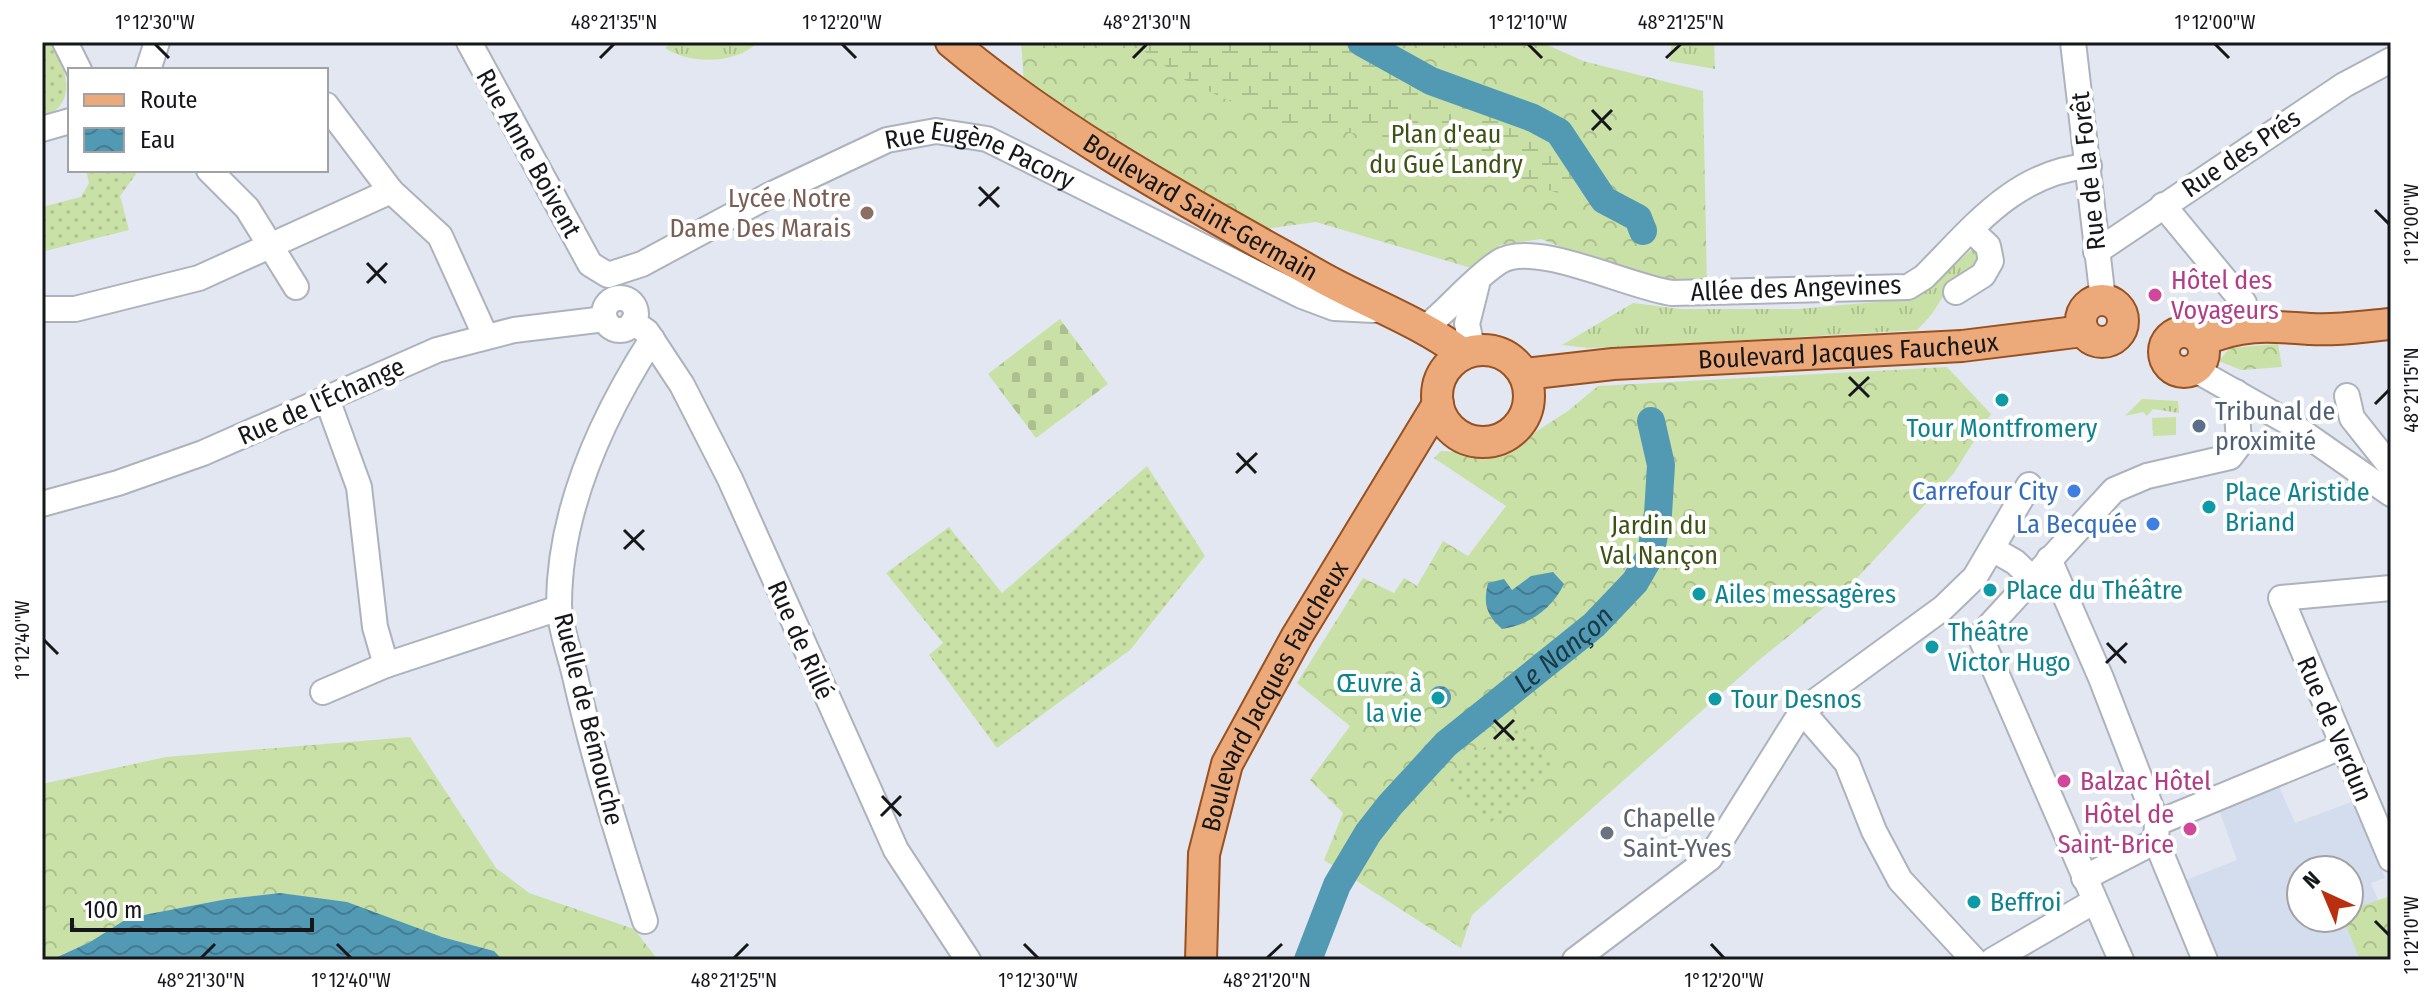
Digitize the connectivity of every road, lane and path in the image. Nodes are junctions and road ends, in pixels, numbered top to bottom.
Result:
1 (65, 42) edge
2 (157, 42) edge
3 (469, 42) edge
4 (951, 42) edge
5 (2073, 42) edge
6 (2391, 60) edge
7 (78, 68) edge
8 (149, 68) edge
9 (328, 108) edge
10 (68, 122) edge
11 (42, 129) edge
12 (2089, 166) junction
13 (211, 172) edge
14 (391, 191) junction
15 (2163, 205) junction
16 (1972, 231) junction
17 (273, 248) junction
18 (2096, 252) junction
19 (635, 267) junction
20 (599, 270) junction
21 (1478, 281) junction
22 (296, 287) dead end
23 (1956, 292) dead end
24 (1367, 304) junction
25 (42, 309) edge
26 (620, 311) junction
27 (2113, 320) junction
28 (2391, 324) edge
29 (1425, 328) junction
30 (2243, 328) junction
31 (485, 335) junction
32 (652, 339) junction
33 (2198, 355) junction
34 (1460, 359) junction
35 (1527, 387) junction
36 (2236, 392) junction
37 (2347, 396) dead end
38 (327, 399) junction
39 (1444, 417) junction
40 (2389, 482) edge
41 (2029, 485) dead end
42 (42, 504) edge
43 (1994, 550) junction
44 (2049, 559) junction
45 (2032, 578) junction
46 (2391, 588) edge
47 (559, 608) junction
48 (386, 665) junction
49 (323, 692) dead end
50 (1802, 711) junction
51 (2341, 747) junction
52 (2156, 832) junction
53 (2391, 859) edge
54 (2084, 878) junction
55 (2093, 902) junction
56 (645, 921) dead end
57 (968, 960) edge
58 (1201, 960) edge
59 (1575, 960) edge
60 (1974, 960) edge
61 (1993, 960) edge
62 (2121, 960) edge
63 (2205, 960) edge

1 - 7 street
2 - 8 street
3 - 20 street, Rue Anne Boivent
4 - 24 main road, Boulevard Saint-Germain
5 - 12 street, Rue de la Forêt
6 - 15 street, Rue des Prés
9 - 14 street
10 - 11 street
12 - 16 street, Allée des Angevines
12 - 18 street, Rue de la Forêt
13 - 17 street
14 - 17 street
14 - 31 street
15 - 18 street, Rue des Prés
15 - 30 street
16 - 21 street, Allée des Angevines
16 - 23 street
17 - 22 street
17 - 25 street
18 - 27 street, Rue de la Forêt
19 - 20 street, Rue Eugène Pacory
19 - 24 street, Rue Eugène Pacory
19 - 26 street
20 - 26 street
21 - 29 street, Allée des Angevines
21 - 34 street
24 - 29 main road, Boulevard Saint-Germain
24 - 34 main road, Rue Eugène Pacory
26 - 31 street, Rue de l'Échange
26 - 32 street, Rue de Rillé
27 - 33 main road
27 - 35 main road, Boulevard Jacques Faucheux
28 - 30 main road
29 - 34 main road, Boulevard Saint-Germain
30 - 33 main road
31 - 38 street, Rue de l'Échange
32 - 47 street, Ruelle de Bémouche
32 - 57 street, Rue de Rillé
33 - 36 street
34 - 35 main road
34 - 39 main road
35 - 39 main road
36 - 40 street
36 - 44 street
37 - 40 street
38 - 42 street, Rue de l'Échange
38 - 48 street
39 - 58 main road, Boulevard Jacques Faucheux
41 - 43 street
43 - 45 street
43 - 50 street
44 - 45 street
44 - 52 street
45 - 54 street
46 - 51 street, Rue de Verdun
47 - 48 street
47 - 56 street, Ruelle de Bémouche
48 - 49 street
50 - 59 street
50 - 60 street
51 - 52 street
51 - 53 street, Rue de Verdun
52 - 54 street
52 - 63 street
54 - 55 street
55 - 61 street
55 - 62 street

